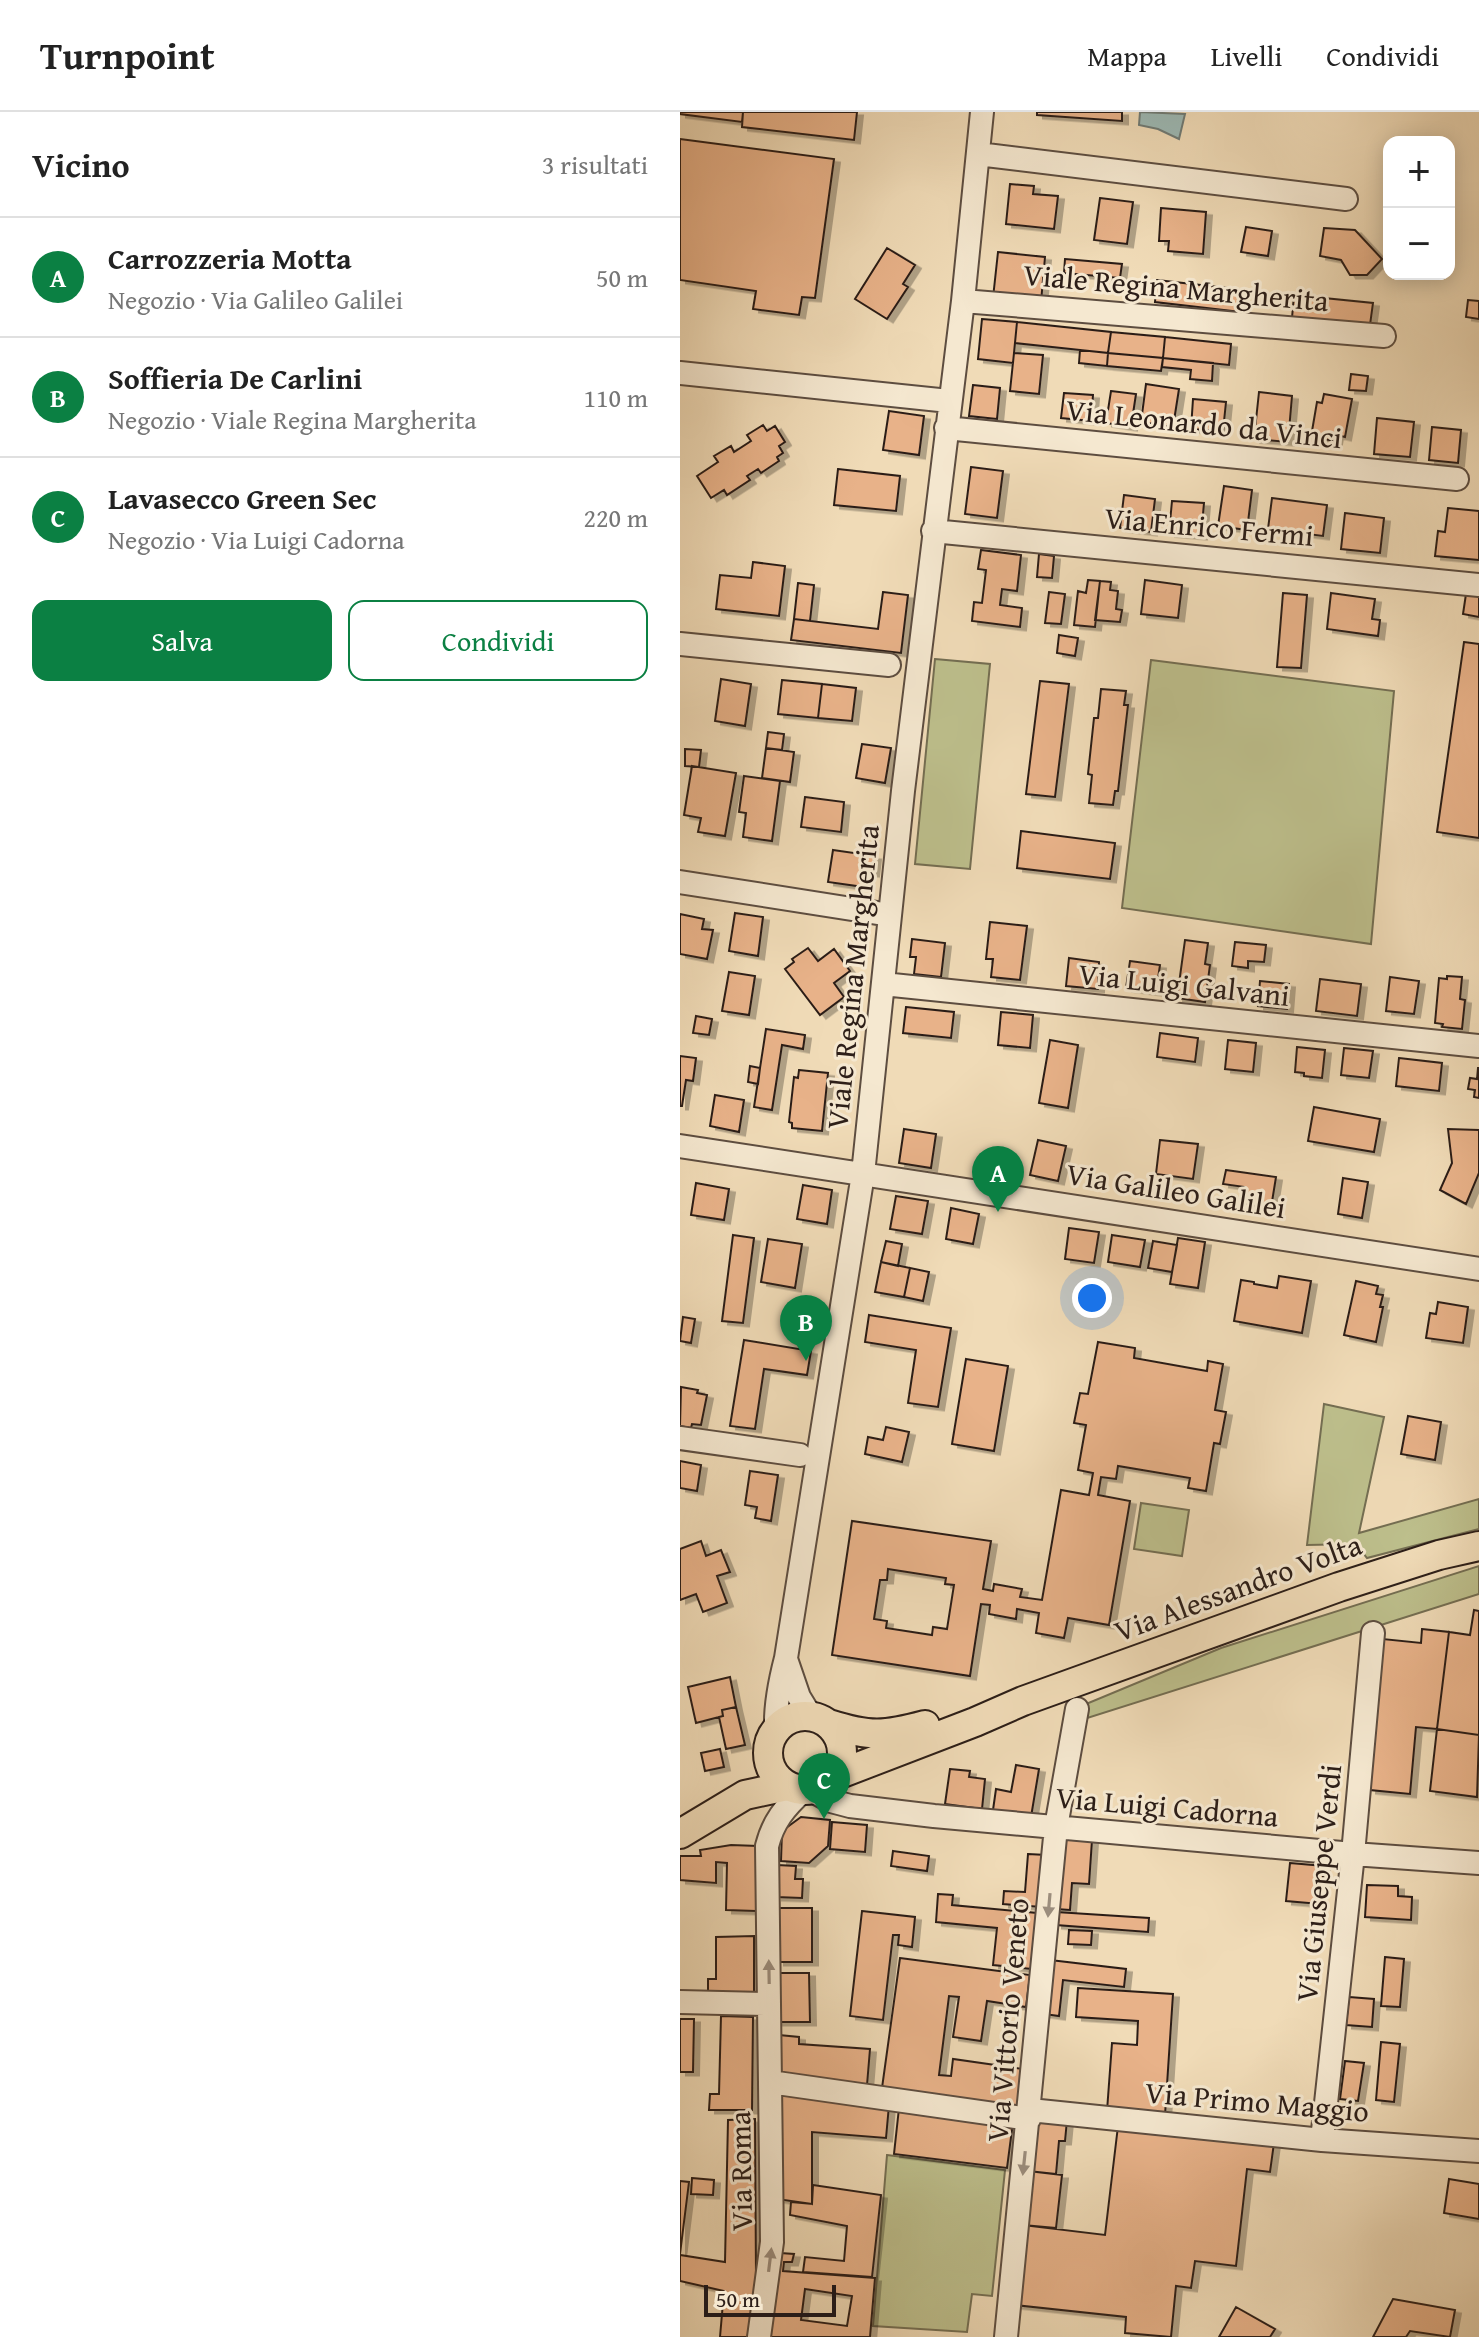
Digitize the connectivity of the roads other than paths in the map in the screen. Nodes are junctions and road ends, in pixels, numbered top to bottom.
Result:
1 (982, 112) edge
2 (978, 154) junction
3 (1346, 199) dead end
4 (963, 301) junction
5 (1384, 336) dead end
6 (680, 373) edge
7 (949, 401) junction
8 (946, 428) junction
9 (1457, 479) dead end
10 (933, 531) junction
11 (1479, 585) edge
12 (680, 644) edge
13 (889, 665) dead end
14 (680, 882) edge
15 (890, 915) junction
16 (883, 984) junction
17 (1479, 1046) edge
18 (680, 1146) edge
19 (863, 1174) junction
20 (1479, 1269) edge
21 (680, 1438) edge
22 (800, 1455) dead end
23 (1479, 1546) edge
24 (1373, 1633) dead end
25 (786, 1658) junction
26 (1023, 1701) junction
27 (1077, 1709) dead end
28 (820, 1720) junction
29 (772, 1738) junction
30 (814, 1784) junction
31 (680, 1811) edge
32 (1056, 1827) junction
33 (680, 1834) edge
34 (1353, 1854) junction
35 (1479, 1863) edge
36 (680, 2002) edge
37 (769, 2004) junction
38 (770, 2082) junction
39 (1030, 2114) junction
40 (1322, 2140) junction
41 (1479, 2151) edge
42 (759, 2337) edge
43 (1006, 2337) edge

1 - 2 street, Viale Regina Margherita
2 - 3 street
2 - 4 street, Viale Regina Margherita
4 - 5 street, Viale Regina Margherita
4 - 7 street, Viale Regina Margherita
6 - 7 street
7 - 8 street, Viale Regina Margherita
8 - 9 street, Via Leonardo da Vinci
8 - 10 street, Viale Regina Margherita
10 - 11 street, Via Enrico Fermi
10 - 15 street, Viale Regina Margherita
12 - 13 street
14 - 15 street
15 - 16 street, Viale Regina Margherita
16 - 17 street, Via Luigi Galvani
16 - 19 street, Viale Regina Margherita
18 - 19 street, Via Galileo Galilei
19 - 20 street, Via Galileo Galilei
19 - 25 street, Viale Regina Margherita
21 - 22 street
23 - 26 main road, Via Alessandro Volta
24 - 34 street, Via Giuseppe Verdi
25 - 28 street, Viale Regina Margherita
25 - 29 street, Viale Regina Margherita
26 - 28 main road, Via Alessandro Volta
26 - 30 main road, Via Alessandro Volta
27 - 32 street, Via Vittorio Veneto
28 - 29 main road
28 - 30 main road
29 - 30 main road
29 - 31 main road
30 - 32 street, Via Luigi Cadorna
30 - 33 main road, Via Alessandro Volta
37 -> 30 street, Via Roma
32 - 34 street, Via Luigi Cadorna
32 -> 39 street, Via Vittorio Veneto
34 - 35 street, Via Luigi Cadorna
34 - 40 street, Via Giuseppe Verdi
36 - 37 street
37 - 38 street, Via Roma
38 - 39 street, Via Primo Maggio
42 -> 38 street, Via Roma
39 - 40 street, Via Primo Maggio
39 -> 43 street, Via Vittorio Veneto
40 - 41 street, Via Primo Maggio

